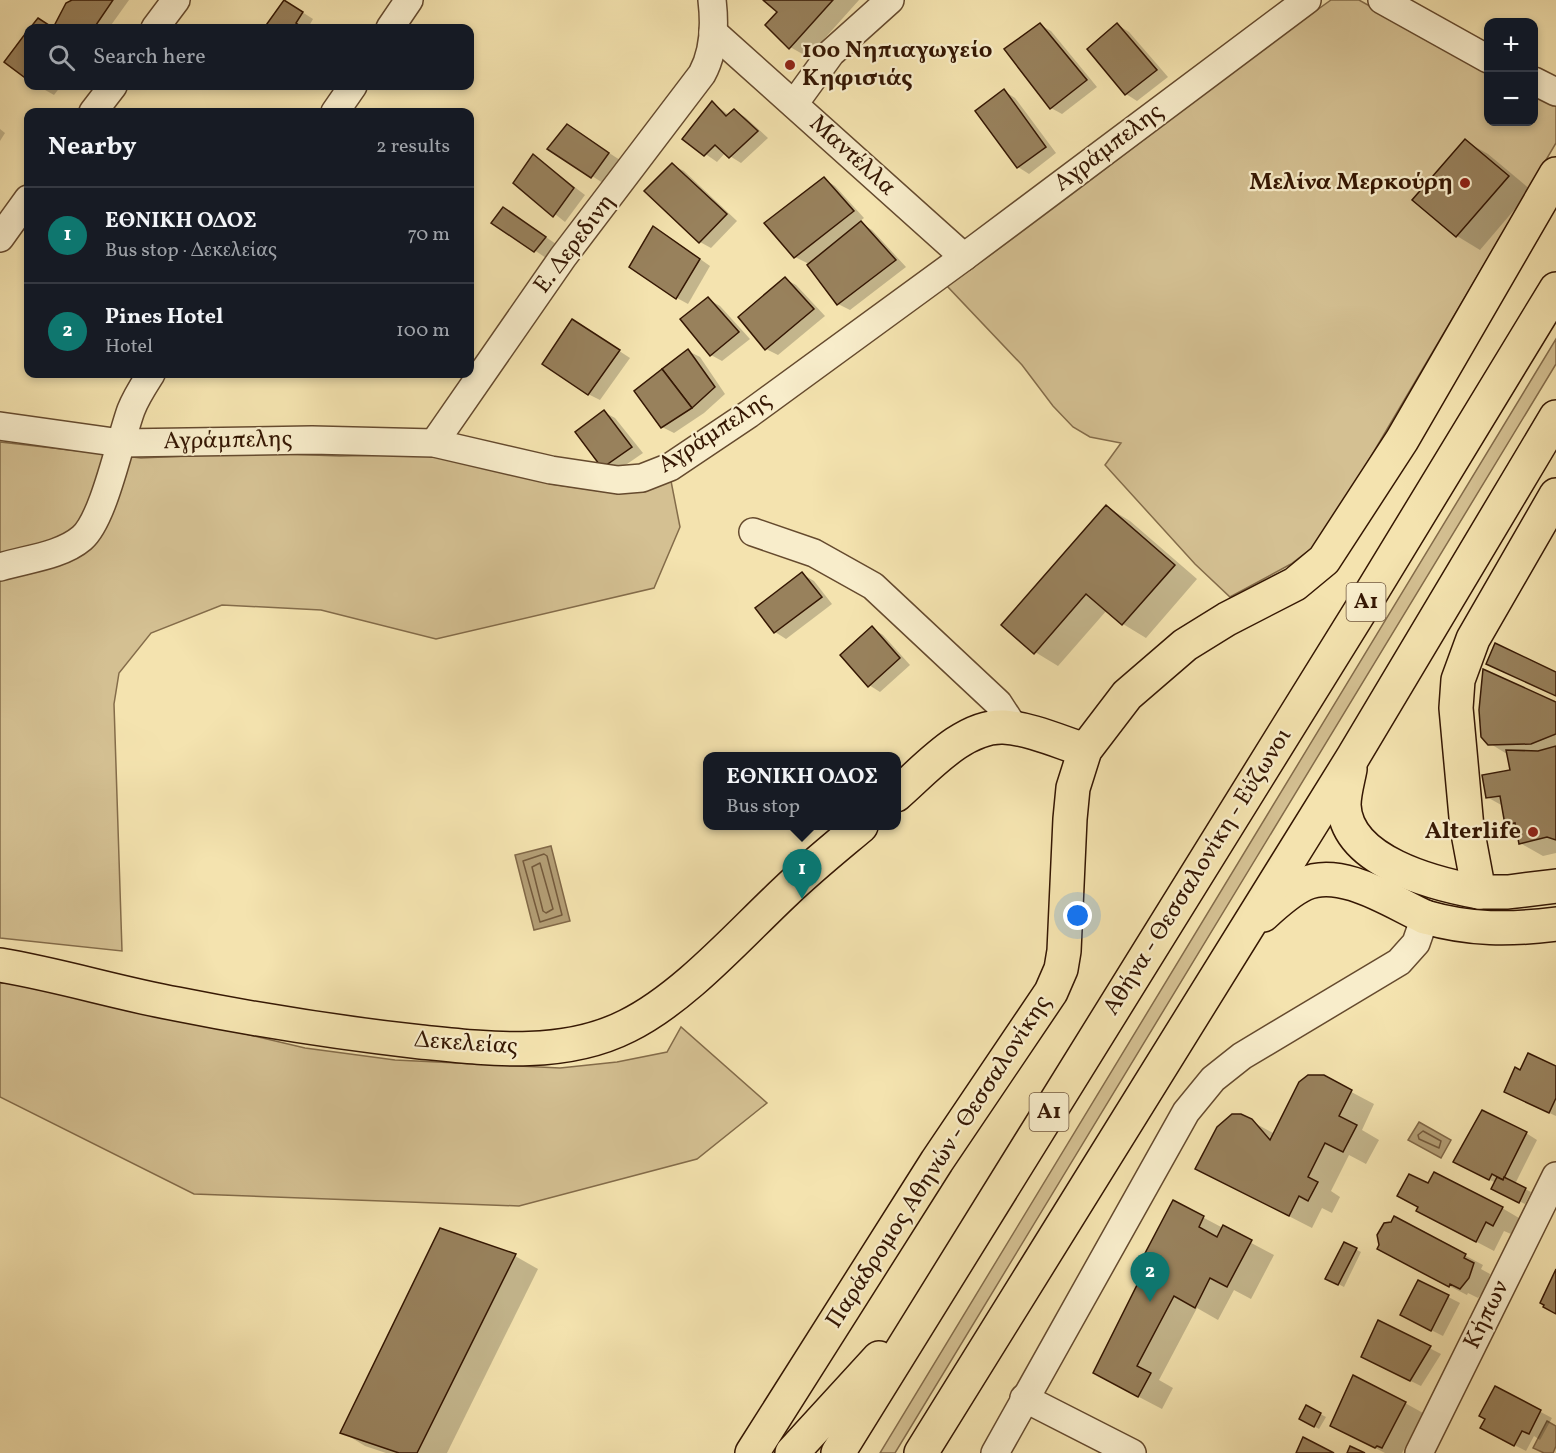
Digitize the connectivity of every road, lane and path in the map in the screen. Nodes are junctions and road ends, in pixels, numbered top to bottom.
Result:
1 (176, 0) edge
2 (409, 0) edge
3 (712, 0) edge
4 (890, 0) edge
5 (1307, 0) edge
6 (1382, 0) edge
7 (158, 24) edge
8 (393, 24) edge
9 (712, 38) junction
10 (1484, 57) edge
11 (1538, 83) edge
12 (110, 90) edge
13 (350, 90) edge
14 (1556, 92) edge
15 (794, 104) junction
16 (96, 108) edge
17 (338, 108) edge
18 (1556, 174) edge
19 (24, 205) edge
20 (0, 238) edge
21 (964, 257) junction
22 (1556, 289) edge
23 (149, 378) edge
24 (1556, 417) edge
25 (0, 426) edge
26 (121, 443) junction
27 (434, 443) junction
28 (1556, 495) edge
29 (753, 532) dead end
30 (0, 567) edge
31 (1015, 729) junction
32 (1085, 750) junction
33 (1353, 757) junction
34 (901, 792) edge
35 (855, 830) edge
36 (1556, 886) edge
37 (1479, 892) junction
38 (1425, 917) junction
39 (1556, 924) edge
40 (1241, 933) junction
41 (0, 966) edge
42 (1556, 1176) edge
43 (924, 1311) junction
44 (983, 1353) junction
45 (1024, 1398) junction
46 (752, 1453) edge
47 (792, 1453) edge
48 (838, 1453) edge
49 (921, 1453) edge
50 (946, 1453) edge
51 (995, 1453) edge
52 (1132, 1453) edge
53 (1419, 1453) edge

1 - 7 street
2 - 8 street
3 - 9 street
4 - 15 street
5 - 21 street, Αγράμπελης
6 - 10 street
9 - 15 street, Μαντέλλα
9 - 27 street, Ε. Δερεδινη
11 - 14 street
12 - 16 street
13 - 17 street
15 - 21 street, Μαντέλλα
18 - 32 main road, Παράδρομος Αθηνών - Θεσσαλονίκης
19 - 20 street
21 - 27 street, Αγράμπελης
22 - 43 main road, Αθήνα - Θεσσαλονίκη - Εύζωνοι / Α1
23 - 26 street
24 - 33 main road
25 - 26 street, Αγράμπελης
26 - 27 street, Αγράμπελης
26 - 30 street
28 - 37 main road
29 - 31 street
31 - 32 main road
31 - 34 main road
32 - 46 main road, Παράδρομος Αθηνών - Θεσσαλονίκης
33 - 37 main road
33 - 40 main road
35 - 41 main road, Δεκελείας
36 - 37 main road
38 - 39 main road
38 - 40 main road
38 - 45 street
40 - 44 main road
42 - 53 street, Κήπων
43 - 47 main road
43 - 48 main road, Αθήνα - Θεσσαλονίκη - Εύζωνοι / Α1
44 - 49 main road
44 - 50 main road
45 - 51 street
45 - 52 street

